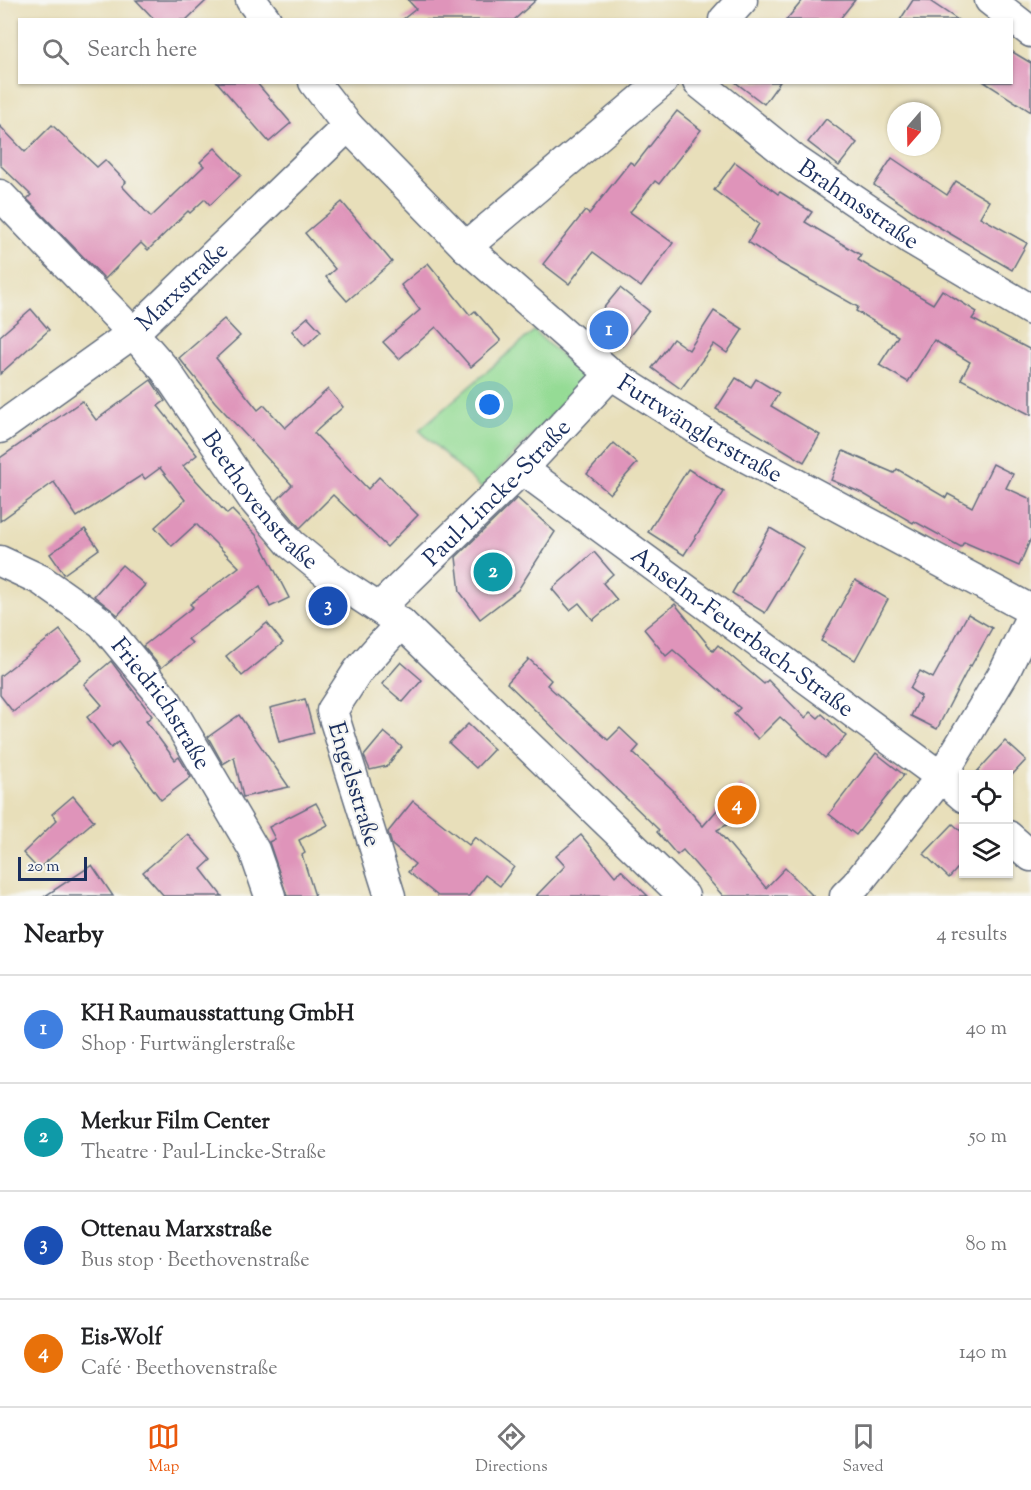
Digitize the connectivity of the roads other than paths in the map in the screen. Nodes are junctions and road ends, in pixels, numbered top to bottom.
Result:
1 (251, 0) edge
2 (742, 0) edge
3 (990, 0) edge
4 (264, 18) edge
5 (726, 18) edge
6 (1031, 32) edge
7 (316, 84) edge
8 (660, 84) edge
9 (700, 84) edge
10 (348, 126) junction
11 (0, 195) edge
12 (466, 247) junction
13 (1031, 310) edge
14 (133, 333) junction
15 (611, 374) junction
16 (0, 428) edge
17 (522, 469) junction
18 (0, 561) edge
19 (1031, 610) edge
20 (390, 615) junction
21 (1031, 617) edge
22 (941, 777) junction
23 (959, 793) edge
24 (1013, 840) edge
25 (1031, 856) edge
26 (270, 896) edge
27 (390, 896) edge
28 (684, 896) edge
29 (845, 896) edge

1 - 4 street
2 - 5 street
3 - 6 street
7 - 10 street, Furtwänglerstraße
8 - 12 street
9 - 13 street, Brahmsstraße
10 - 12 street, Furtwänglerstraße
10 - 14 street, Marxstraße
11 - 14 street, Beethovenstraße
12 - 15 street, Furtwänglerstraße
14 - 16 street, Marxstraße
14 - 20 street, Beethovenstraße
15 - 17 street, Paul-Lincke-Straße
15 - 19 street, Furtwänglerstraße
17 - 20 street, Paul-Lincke-Straße
17 - 22 street, Anselm-Feuerbach-Straße
18 - 26 street, Friedrichstraße
20 - 27 street, Engelsstraße
20 - 28 street, Beethovenstraße
21 - 22 street
22 - 23 street, Anselm-Feuerbach-Straße
22 - 29 street
24 - 25 street

